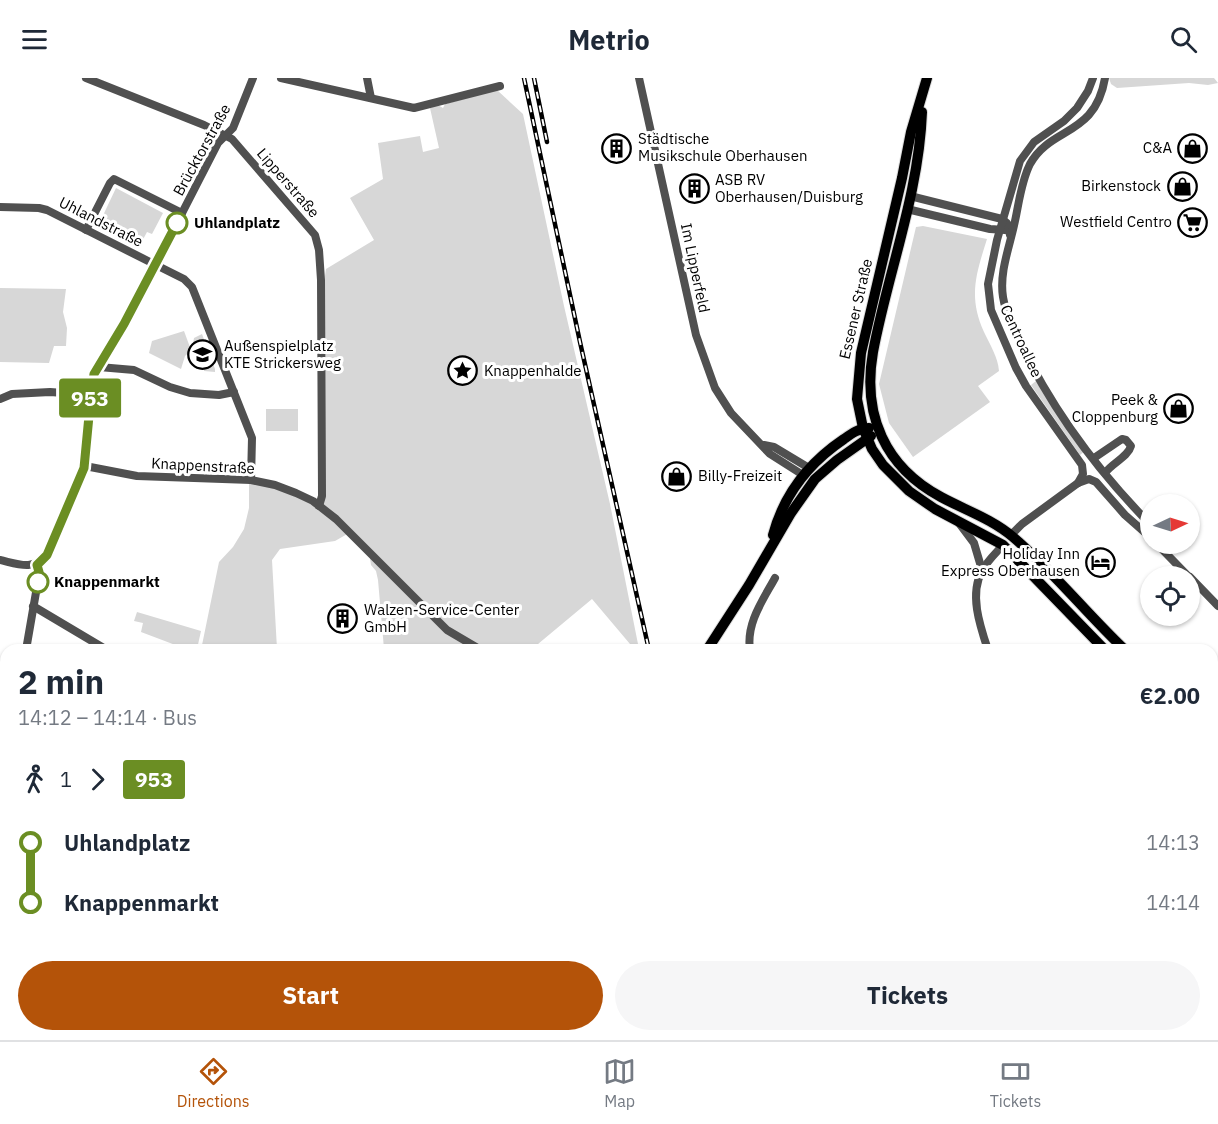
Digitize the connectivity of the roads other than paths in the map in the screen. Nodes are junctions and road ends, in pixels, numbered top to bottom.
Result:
1 (86, 78) edge
2 (253, 78) edge
3 (281, 78) edge
4 (367, 78) edge
5 (639, 78) edge
6 (927, 78) edge
7 (1093, 78) edge
8 (1105, 78) edge
9 (501, 86) dead end
10 (923, 97) junction
11 (370, 98) junction
12 (227, 136) junction
13 (910, 196) junction
14 (897, 198) junction
15 (0, 207) edge
16 (907, 209) junction
17 (182, 213) junction
18 (1002, 219) junction
19 (1012, 225) junction
20 (86, 230) junction
21 (999, 231) junction
22 (156, 265) junction
23 (99, 367) junction
24 (234, 392) junction
25 (91, 395) junction
26 (0, 399) edge
27 (863, 428) junction
28 (878, 429) junction
29 (868, 439) junction
30 (1094, 458) junction
31 (85, 465) junction
32 (806, 472) junction
33 (1105, 473) junction
34 (815, 479) junction
35 (251, 480) junction
36 (1078, 483) junction
37 (319, 506) junction
38 (1140, 513) edge
39 (957, 521) junction
40 (1140, 528) edge
41 (1011, 535) junction
42 (1003, 545) junction
43 (770, 547) junction
44 (1167, 554) edge
45 (0, 561) edge
46 (37, 565) junction
47 (1178, 566) edge
48 (982, 570) junction
49 (775, 578) dead end
50 (1200, 588) edge
51 (33, 606) junction
52 (1218, 606) edge
53 (27, 644) edge
54 (90, 644) edge
55 (471, 644) edge
56 (711, 644) edge
57 (750, 644) edge
58 (985, 644) edge
59 (1099, 644) edge
60 (1119, 644) edge

1 - 12 street
2 - 12 street, Brücktorstraße
3 - 11 street
4 - 11 street
5 - 32 street, Im Lipperfeld
6 - 10 main road, Essener Straße
7 - 18 street, Centroallee
8 - 19 street, Centroallee
9 - 11 street
10 - 13 main road, Essener Straße
10 - 14 main road, Essener Straße
12 - 17 street, Brücktorstraße
12 - 37 street, Lipperstraße
13 - 14 main road
13 - 16 main road, Essener Straße
13 - 18 street
14 - 16 main road
14 - 27 main road, Essener Straße
15 - 20 street, Uhlandstraße
16 - 21 street
16 - 28 main road, Essener Straße
17 - 20 street
17 - 22 street, Brücktorstraße
18 - 19 street
18 - 21 street, Centroallee
19 - 21 street
19 - 30 street, Centroallee
20 - 22 street, Uhlandstraße
21 - 36 street, Centroallee
22 - 23 street, Brücktorstraße
22 - 24 street, Uhlandstraße
23 - 24 street
23 - 25 street, Brücktorstraße
24 - 35 street, Uhlandstraße
25 - 26 street
25 - 31 street, Brücktorstraße
27 - 28 main road
27 - 29 main road, Essener Straße
27 - 32 main road
28 - 29 main road
28 - 41 main road, Essener Straße
29 - 34 main road
29 - 39 main road, Essener Straße
30 - 33 street, Centroallee
30 - 33 street
31 - 35 street, Knappenstraße
31 - 46 street
32 - 34 main road
32 - 43 main road
33 - 38 street, Centroallee
34 - 43 main road
35 - 37 street, Knappenstraße
36 - 40 street
36 - 41 street
37 - 55 street, Knappenstraße
39 - 42 main road, Essener Straße
39 - 48 street
41 - 42 main road
41 - 60 main road, Essener Straße
42 - 48 street
42 - 59 main road, Essener Straße
43 - 56 main road
44 - 47 street
45 - 46 street
46 - 51 street
48 - 58 street
49 - 57 street
50 - 52 street
51 - 53 street
51 - 54 street

